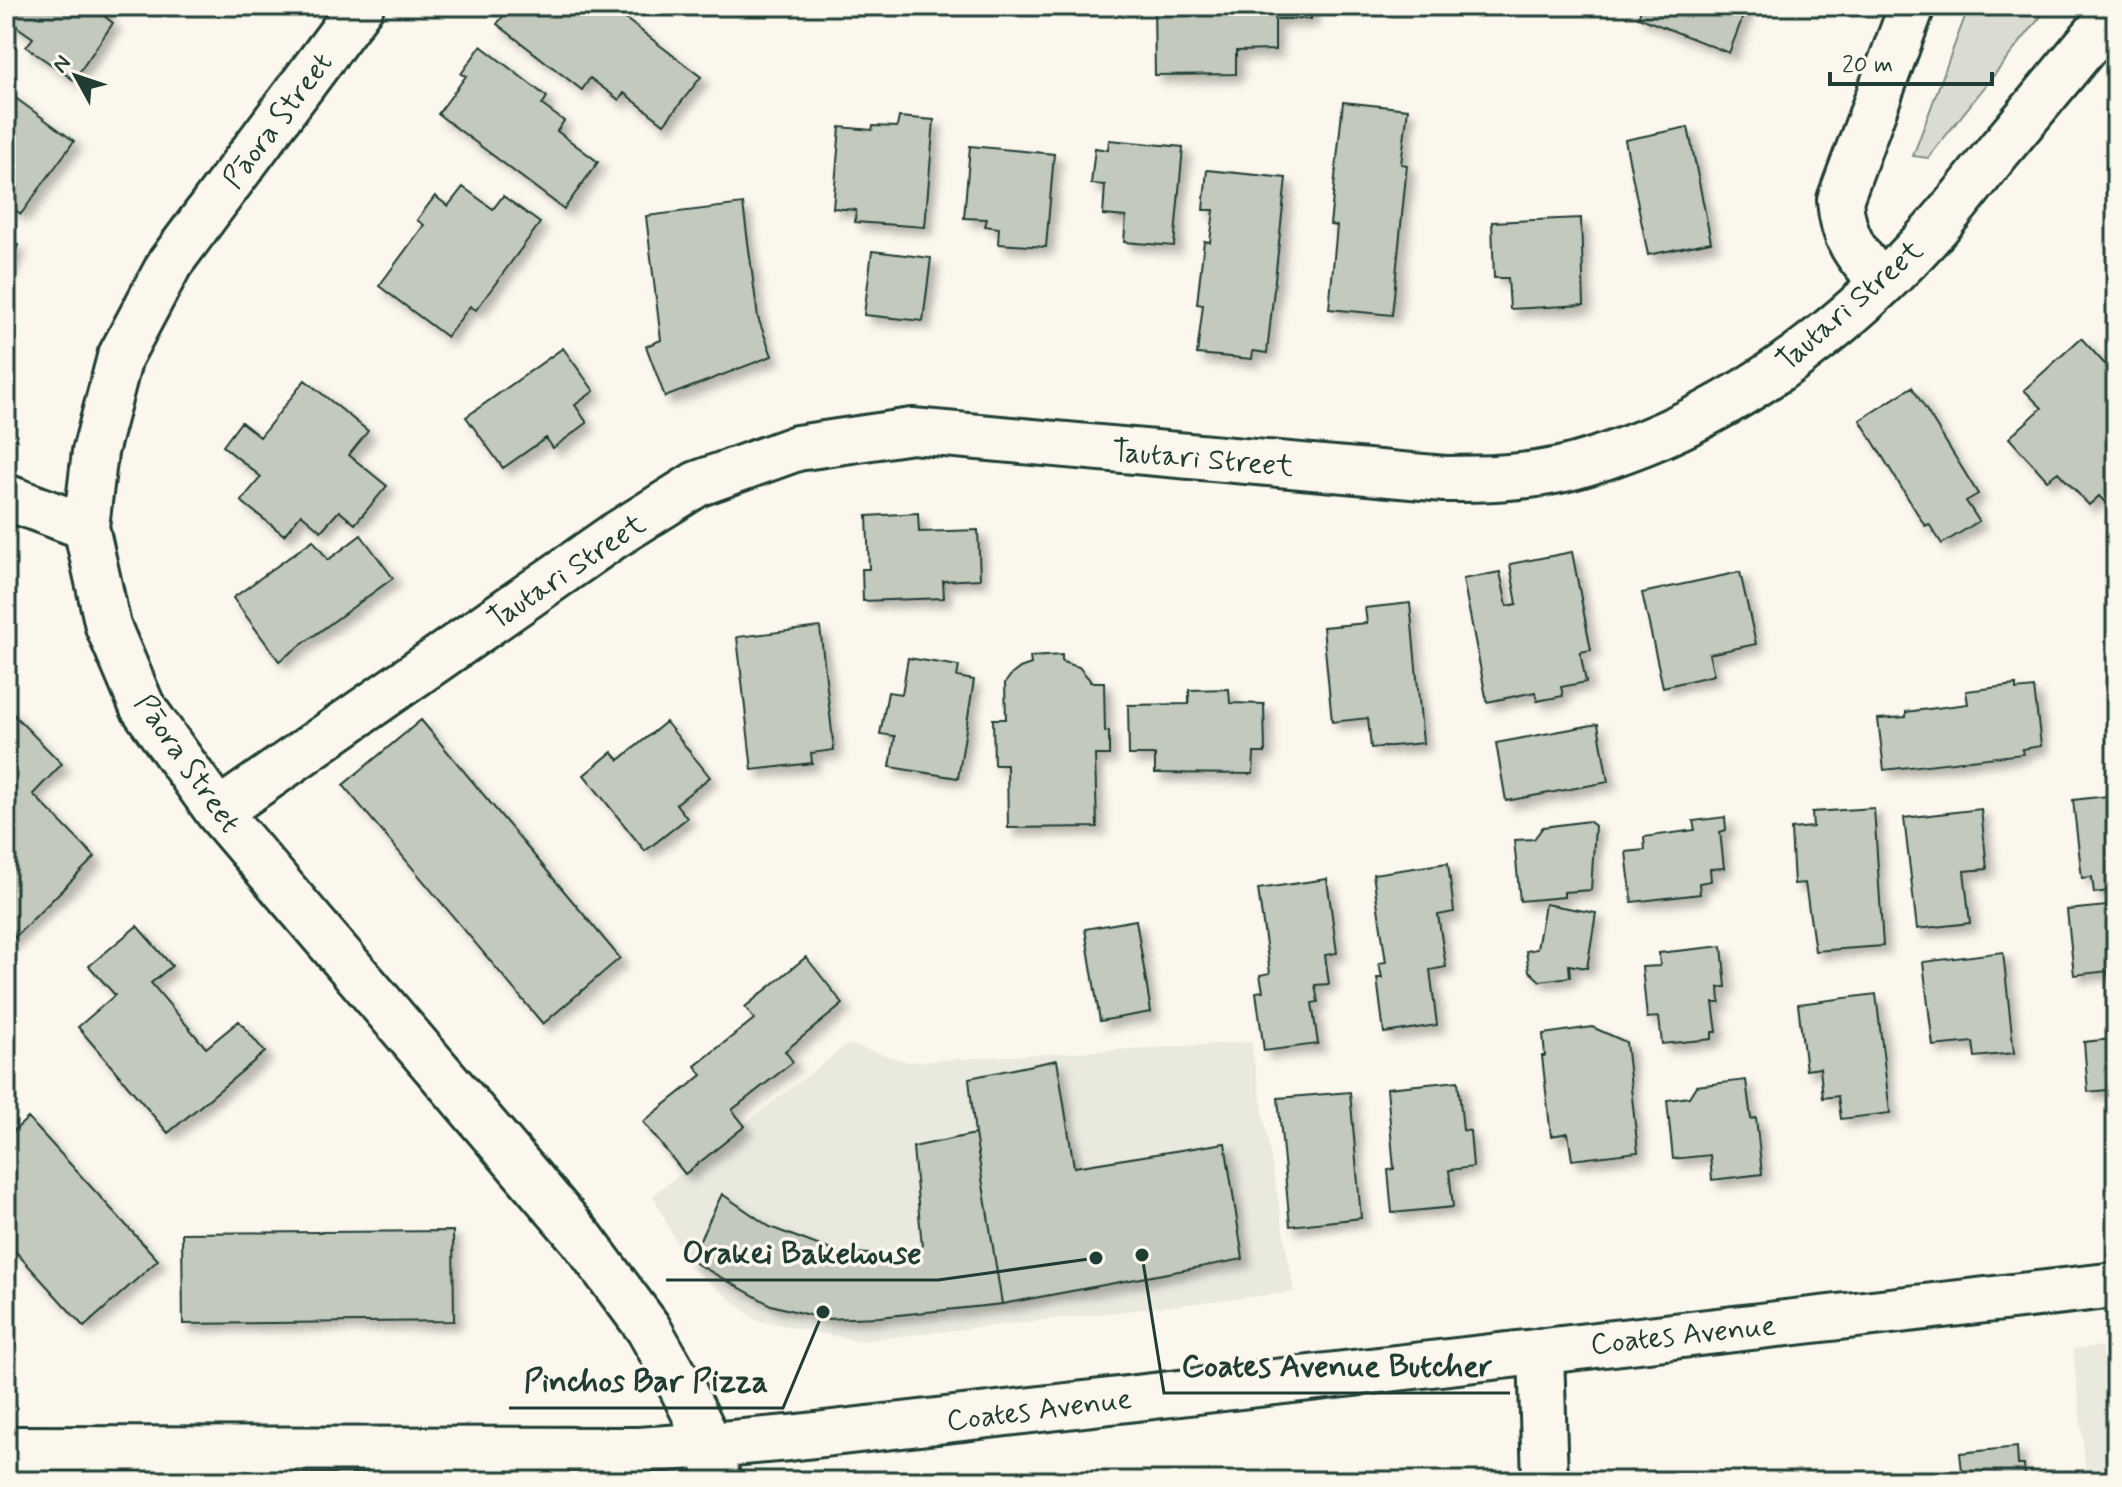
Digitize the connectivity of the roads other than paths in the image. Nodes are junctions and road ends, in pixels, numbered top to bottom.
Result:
1 (361, 6) edge
2 (1912, 6) edge
3 (2116, 10) edge
4 (1882, 283) junction
5 (6, 497) edge
6 (86, 527) junction
7 (218, 812) junction
8 (2116, 1285) edge
9 (1541, 1351) junction
10 (6, 1449) edge
11 (714, 1463) edge
12 (1545, 1481) edge

1 - 6 street, Pāora Street
2 - 4 street
3 - 4 street, Tautari Street
4 - 7 street, Tautari Street
5 - 6 street
6 - 7 street, Pāora Street
7 - 11 street, Pāora Street
8 - 9 street, Coates Avenue
9 - 11 street, Coates Avenue
9 - 12 street
10 - 11 street, Coates Avenue

